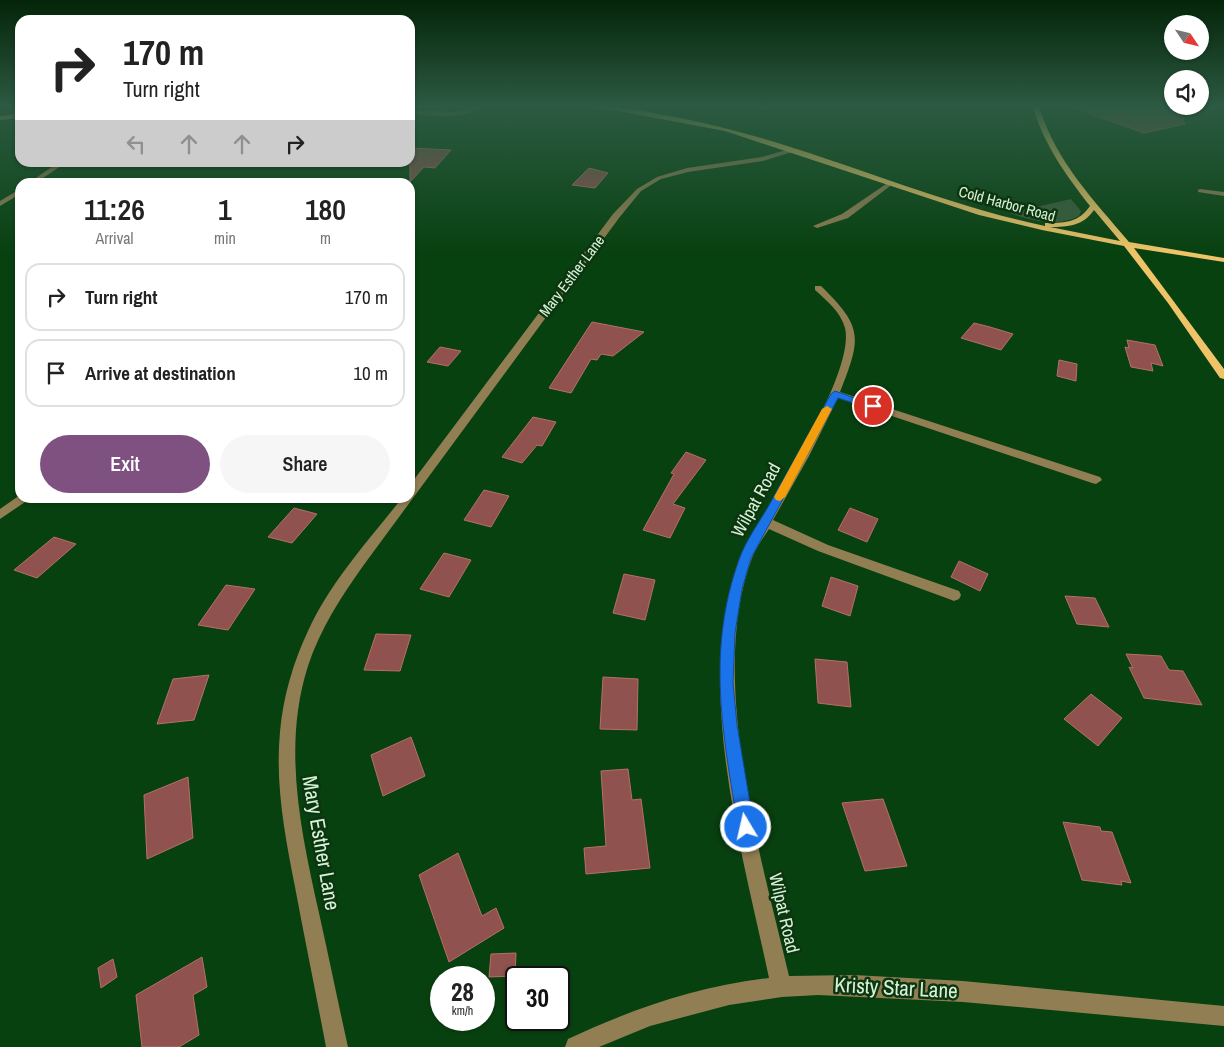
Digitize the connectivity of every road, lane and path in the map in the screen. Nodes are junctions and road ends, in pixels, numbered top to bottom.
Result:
1 (773, 156) edge
2 (810, 156) edge
3 (1059, 156) edge
4 (56, 167) edge
5 (39, 178) edge
6 (890, 183) junction
7 (1200, 192) dead end
8 (15, 194) edge
9 (1224, 194) edge
10 (0, 204) edge
11 (1095, 204) junction
12 (1026, 224) junction
13 (817, 226) dead end
14 (1129, 247) junction
15 (1224, 260) edge
16 (818, 288) dead end
17 (1224, 376) edge
18 (835, 394) junction
19 (1096, 480) dead end
20 (415, 487) edge
21 (18, 503) edge
22 (404, 503) edge
23 (0, 515) edge
24 (766, 522) junction
25 (954, 596) dead end
26 (781, 987) junction
27 (1224, 1016) edge
28 (337, 1047) edge
29 (576, 1047) edge

1 - 20 street, Mary Esther Lane
2 - 6 main road, Cold Harbor Road
3 - 11 main road
4 - 5 street
6 - 12 main road, Cold Harbor Road
6 - 13 street
7 - 9 street
8 - 10 street
11 - 12 main road
11 - 14 main road
12 - 14 main road, Cold Harbor Road
14 - 15 main road, Cold Harbor Road
14 - 17 main road
16 - 18 street, Wilpat Road
18 - 19 street
18 - 24 street, Wilpat Road
21 - 23 street
22 - 28 street, Mary Esther Lane
24 - 25 street
24 - 26 street, Wilpat Road
26 - 27 street, Kristy Star Lane
26 - 29 street, Kristy Star Lane

